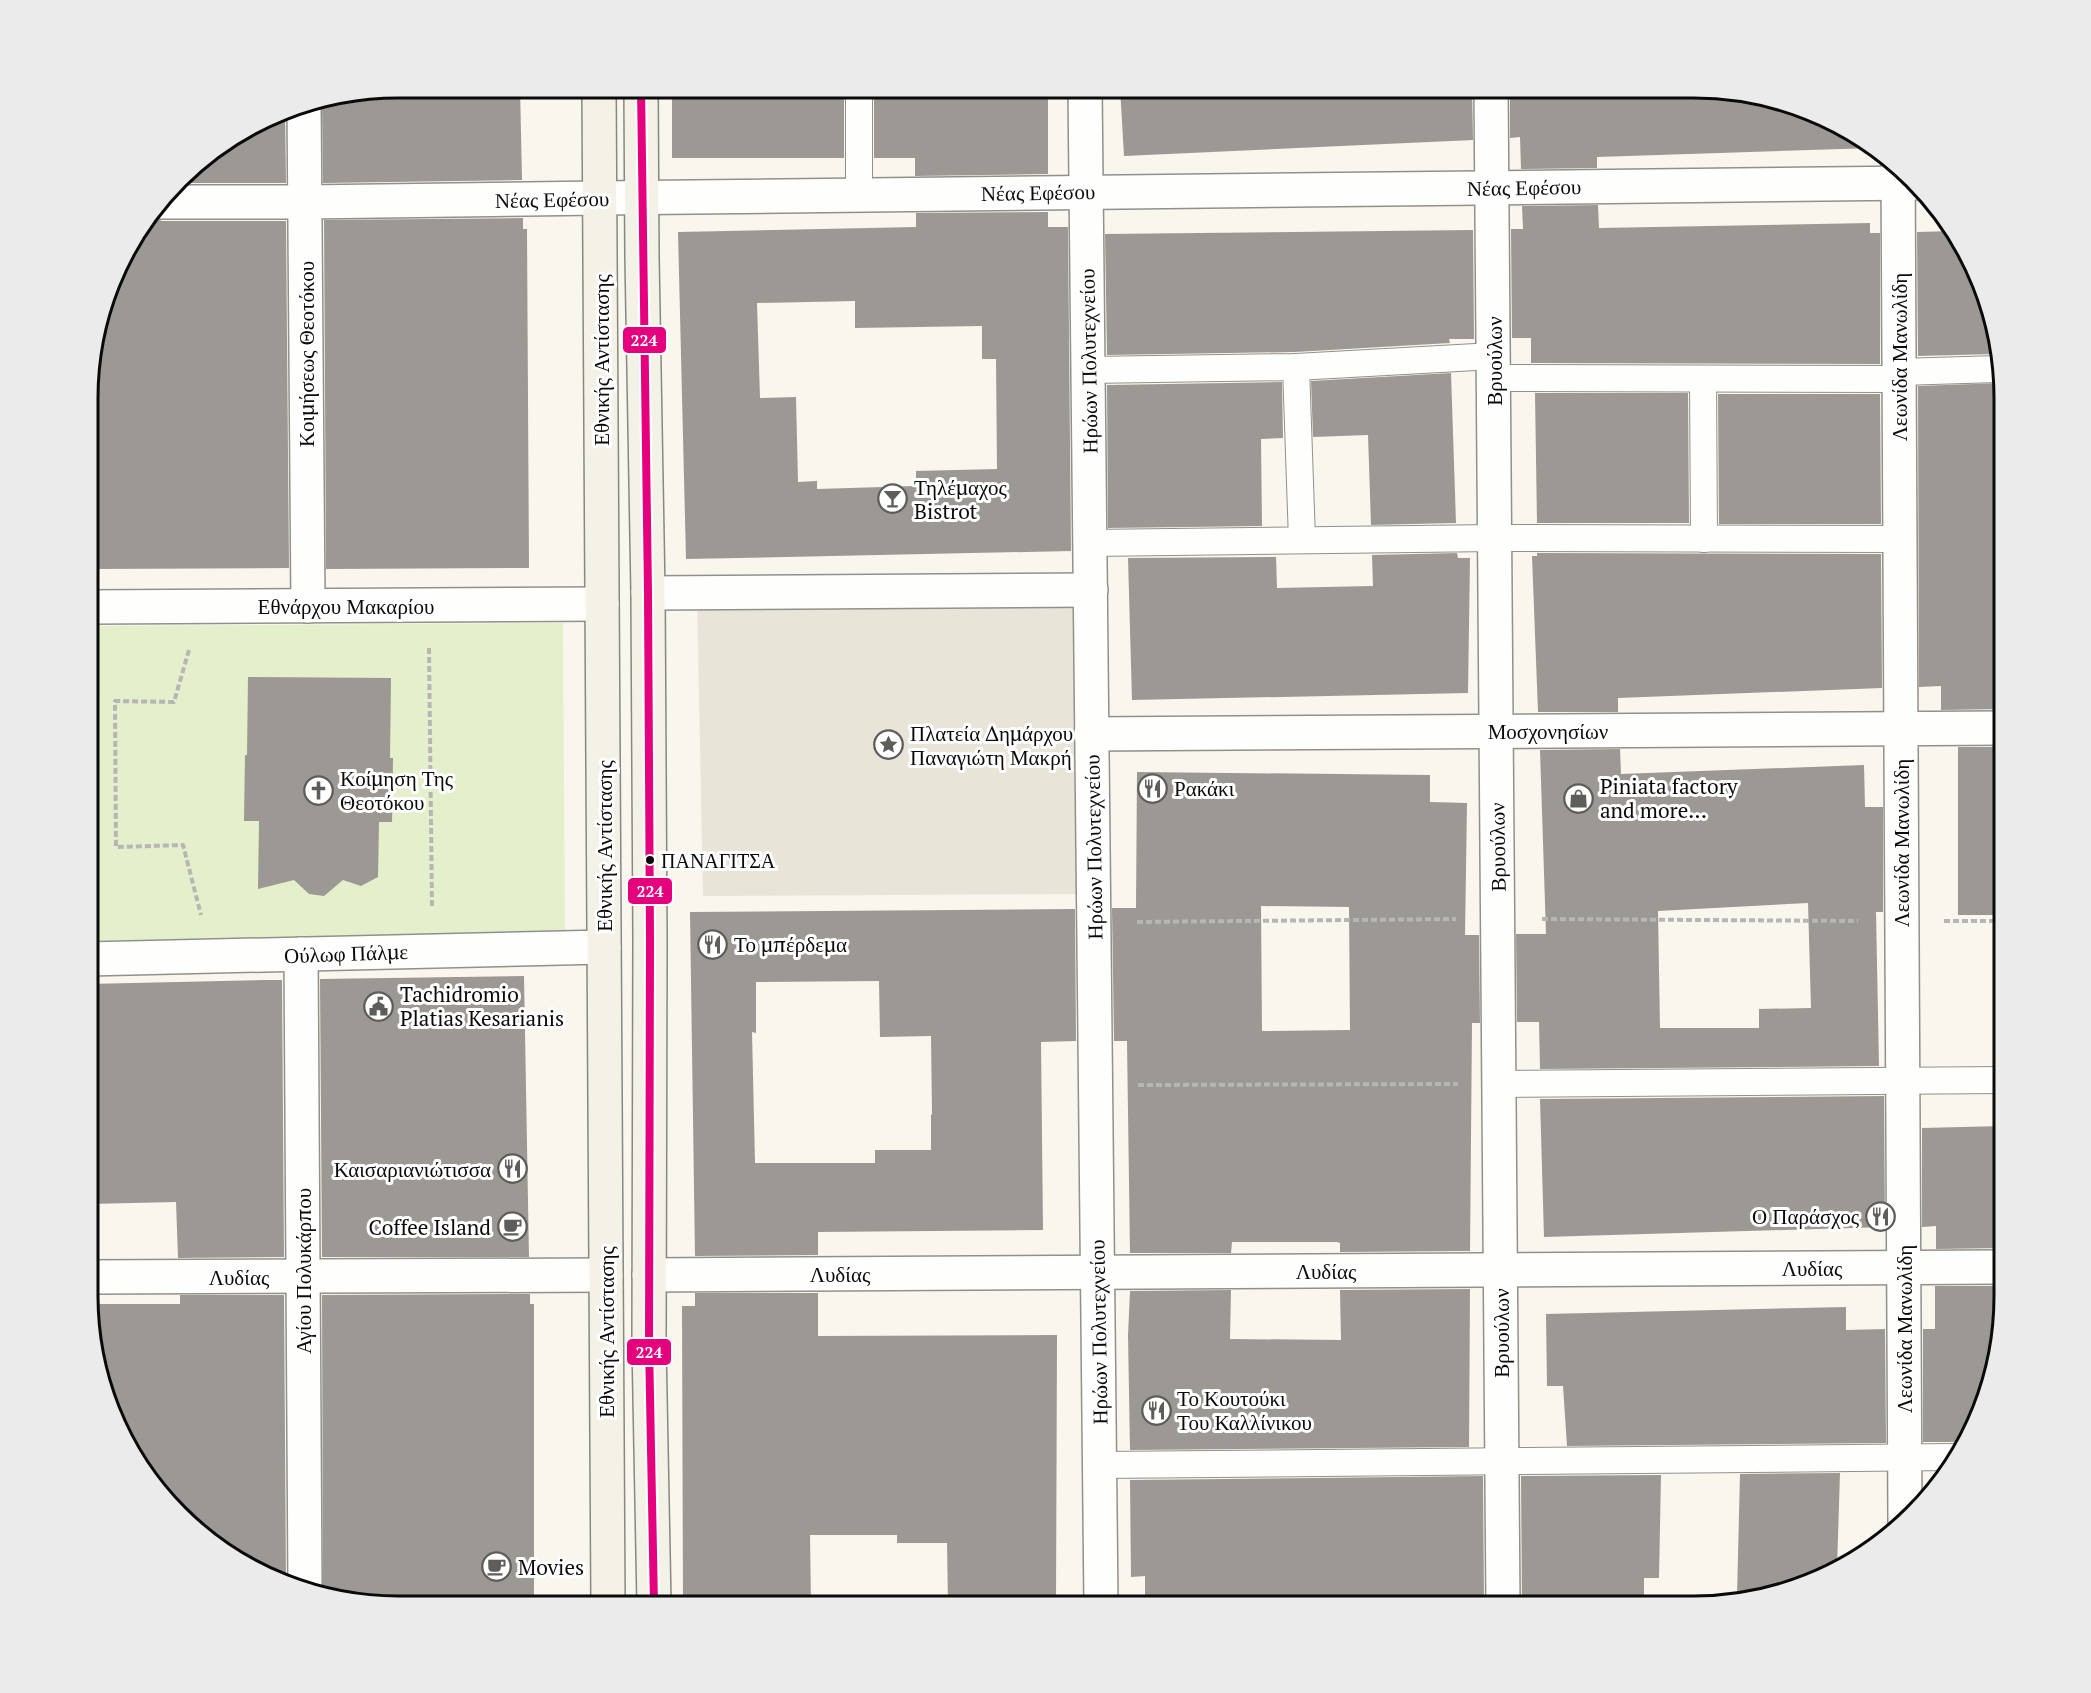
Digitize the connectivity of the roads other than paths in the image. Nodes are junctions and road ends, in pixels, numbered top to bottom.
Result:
1 (599, 98) edge
2 (641, 98) edge
3 (859, 98) edge
4 (1085, 98) edge
5 (1491, 98) edge
6 (304, 112) edge
7 (1896, 176) edge
8 (1904, 183) edge
9 (1492, 187) junction
10 (1086, 192) junction
11 (859, 195) junction
12 (600, 198) junction
13 (642, 198) junction
14 (170, 202) edge
15 (305, 202) junction
16 (1296, 367) junction
17 (1494, 367) junction
18 (1992, 369) edge
19 (1088, 370) junction
20 (1899, 376) junction
21 (1703, 379) junction
22 (1495, 538) junction
23 (1704, 538) junction
24 (1900, 539) junction
25 (1302, 540) junction
26 (1090, 543) junction
27 (1090, 590) junction
28 (648, 593) junction
29 (602, 604) junction
30 (308, 606) junction
31 (98, 607) edge
32 (1994, 728) edge
33 (1901, 729) junction
34 (1496, 732) junction
35 (1091, 734) junction
36 (604, 947) junction
37 (301, 954) junction
38 (98, 959) edge
39 (1902, 1080) junction
40 (1994, 1080) edge
41 (1499, 1084) junction
42 (1994, 1267) edge
43 (1904, 1268) junction
44 (1500, 1270) junction
45 (1097, 1272) junction
46 (606, 1275) junction
47 (649, 1275) junction
48 (98, 1277) edge
49 (303, 1277) junction
50 (1904, 1457) junction
51 (1946, 1457) edge
52 (1502, 1460) junction
53 (1099, 1465) junction
54 (1905, 1509) edge
55 (305, 1581) edge
56 (608, 1596) edge
57 (654, 1596) edge
58 (1101, 1596) edge
59 (1503, 1596) edge

1 - 12 main road, Εθνικής Αντίστασης
2 - 13 main road, Εθνικής Αντίστασης
3 - 11 lane
4 - 10 street, Ηρώων Πολυτεχνείου
5 - 9 street, Βρυούλων
6 - 15 street, Κοιμήσεως Θεοτόκου
7 - 9 street, Νέας Εφέσου
8 - 20 street, Λεωνίδα Μανωλίδη
9 - 10 street, Νέας Εφέσου
9 - 17 street, Βρυούλων
10 - 11 street, Νέας Εφέσου
10 - 19 street, Ηρώων Πολυτεχνείου
11 - 13 street, Νέας Εφέσου
12 - 13 street, Νέας Εφέσου
12 - 15 street, Νέας Εφέσου
12 - 29 main road, Εθνικής Αντίστασης
13 - 28 main road, Εθνικής Αντίστασης
14 - 15 street, Νέας Εφέσου
15 - 30 street, Κοιμήσεως Θεοτόκου
16 - 17 lane
16 - 19 lane
16 - 25 lane
17 - 21 lane
17 - 22 street, Βρυούλων
18 - 20 lane
19 - 26 street, Ηρώων Πολυτεχνείου
20 - 21 lane
20 - 24 street, Λεωνίδα Μανωλίδη
21 - 23 lane
22 - 23 lane
22 - 25 lane
22 - 34 street, Βρυούλων
23 - 24 lane
24 - 33 street, Λεωνίδα Μανωλίδη
25 - 26 lane
26 - 27 street, Ηρώων Πολυτεχνείου
27 - 28 street
27 - 35 street, Ηρώων Πολυτεχνείου
28 - 47 main road, Εθνικής Αντίστασης
29 - 30 street, Εθνάρχου Μακαρίου
29 - 36 main road, Εθνικής Αντίστασης
30 - 31 street, Εθνάρχου Μακαρίου
32 - 33 street, Μοσχονησίων
33 - 34 street, Μοσχονησίων
33 - 39 street, Λεωνίδα Μανωλίδη
34 - 35 street, Μοσχονησίων
34 - 41 street, Βρυούλων
35 - 45 street, Ηρώων Πολυτεχνείου
36 - 37 street, Ούλωφ Πάλμε
36 - 46 main road, Εθνικής Αντίστασης
37 - 38 street, Ούλωφ Πάλμε
37 - 49 street, Αγίου Πολυκάρπου
39 - 40 lane
39 - 41 lane
39 - 43 street, Λεωνίδα Μανωλίδη
41 - 44 street, Βρυούλων
42 - 43 street, Λυδίας
43 - 44 street, Λυδίας
43 - 50 street, Λεωνίδα Μανωλίδη
44 - 45 street, Λυδίας
44 - 52 street, Βρυούλων
45 - 47 street, Λυδίας
45 - 53 street, Ηρώων Πολυτεχνείου
46 - 49 street, Λυδίας
46 - 56 main road, Εθνικής Αντίστασης
47 - 57 main road, Εθνικής Αντίστασης
48 - 49 street, Λυδίας
49 - 55 street, Αγίου Πολυκάρπου
50 - 51 lane
50 - 52 lane
50 - 54 street, Λεωνίδα Μανωλίδη
52 - 53 lane
52 - 59 street, Βρυούλων
53 - 58 street, Ηρώων Πολυτεχνείου

